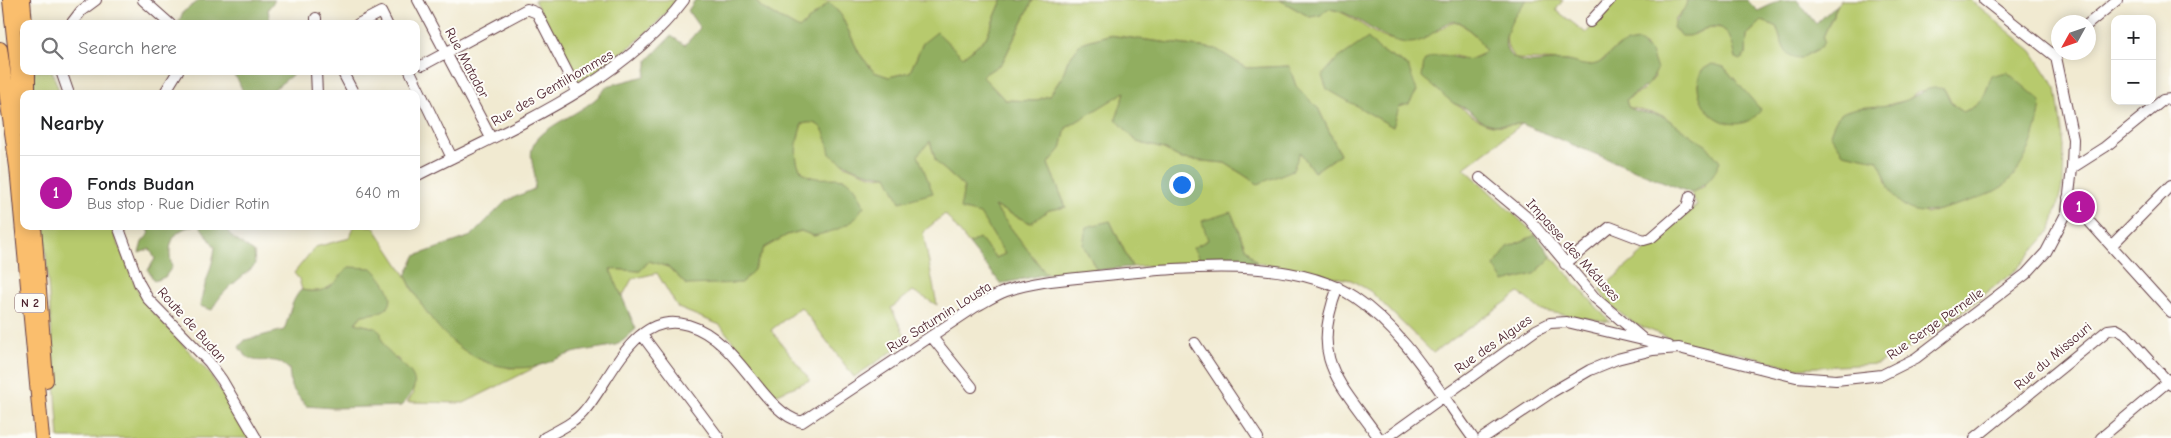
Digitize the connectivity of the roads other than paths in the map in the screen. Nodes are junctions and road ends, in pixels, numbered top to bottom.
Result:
1 (10, 0) edge
2 (23, 0) edge
3 (96, 0) edge
4 (143, 0) edge
5 (418, 0) edge
6 (684, 0) edge
7 (1610, 0) edge
8 (1984, 0) edge
9 (2117, 0) edge
10 (2096, 17) edge
11 (25, 20) edge
12 (75, 20) edge
13 (166, 20) edge
14 (366, 20) edge
15 (385, 20) edge
16 (1590, 22) dead end
17 (0, 49) edge
18 (2051, 50) edge
19 (447, 53) junction
20 (2057, 60) edge
21 (423, 65) dead end
22 (28, 75) edge
23 (62, 75) edge
24 (176, 75) edge
25 (316, 75) edge
26 (344, 75) edge
27 (412, 75) edge
28 (28, 90) edge
29 (68, 90) edge
30 (166, 90) edge
31 (317, 90) edge
32 (352, 90) edge
33 (419, 90) edge
34 (577, 91) junction
35 (420, 92) edge
36 (20, 93) edge
37 (2171, 99) edge
38 (0, 105) edge
39 (491, 138) junction
40 (452, 158) junction
41 (17, 167) junction
42 (2072, 168) junction
43 (420, 174) edge
44 (1480, 178) dead end
45 (2171, 185) edge
46 (1690, 196) dead end
47 (2068, 198) junction
48 (20, 200) edge
49 (23, 230) edge
50 (34, 230) edge
51 (120, 230) edge
52 (2112, 245) junction
53 (1565, 264) junction
54 (1338, 287) junction
55 (2171, 312) edge
56 (642, 335) junction
57 (931, 336) junction
58 (1645, 340) junction
59 (1195, 343) dead end
60 (1678, 348) junction
61 (2170, 382) edge
62 (972, 387) dead end
63 (1442, 397) junction
64 (42, 438) edge
65 (51, 438) edge
66 (256, 438) edge
67 (544, 438) edge
68 (719, 438) edge
69 (1258, 438) edge
70 (1379, 438) edge
71 (1386, 438) edge
72 (1473, 438) edge
73 (1483, 438) edge
74 (1975, 438) edge
75 (2101, 438) edge

1 - 36 highway
2 - 11 highway
3 - 12 street
4 - 13 street
5 - 19 street, Rue Matador
6 - 34 street, Rue des Gentilhommes
7 - 16 street
8 - 18 street
9 - 10 street
14 - 15 street
17 - 41 highway, N 2
19 - 21 street
19 - 34 street
19 - 39 street, Rue Matador
20 - 42 street, Rue Serge Pernelle
22 - 28 highway
23 - 29 street
24 - 30 street
25 - 31 street
26 - 32 street
27 - 33 street
34 - 39 street, Rue des Gentilhommes
35 - 40 street
37 - 42 street
38 - 41 highway
39 - 40 street, Rue des Gentilhommes
40 - 43 street, Rue des Gentilhommes
41 - 48 highway, N 2
42 - 47 street, Rue Serge Pernelle
44 - 53 street, Impasse des Méduses
45 - 52 street
46 - 53 street
47 - 52 street
47 - 60 street, Rue Serge Pernelle
49 - 64 highway, N 2
50 - 65 highway, N 2
51 - 66 street, Route de Budan
52 - 55 street
53 - 58 street, Impasse des Méduses
54 - 57 street, Rue Saturnin Lousta
54 - 63 street, Rue Saturnin Lousta
54 - 70 street
56 - 57 street, Rue Saturnin Lousta
56 - 67 street, Rue Saturnin Lousta
56 - 68 street
57 - 62 street
58 - 60 street, Rue des Algues
58 - 63 street, Rue des Algues
59 - 69 street
60 - 73 street, Rue Serge Pernelle
61 - 74 street, Rue du Missouri
61 - 75 street
63 - 71 street, Rue des Algues
63 - 72 street, Rue Saturnin Lousta

